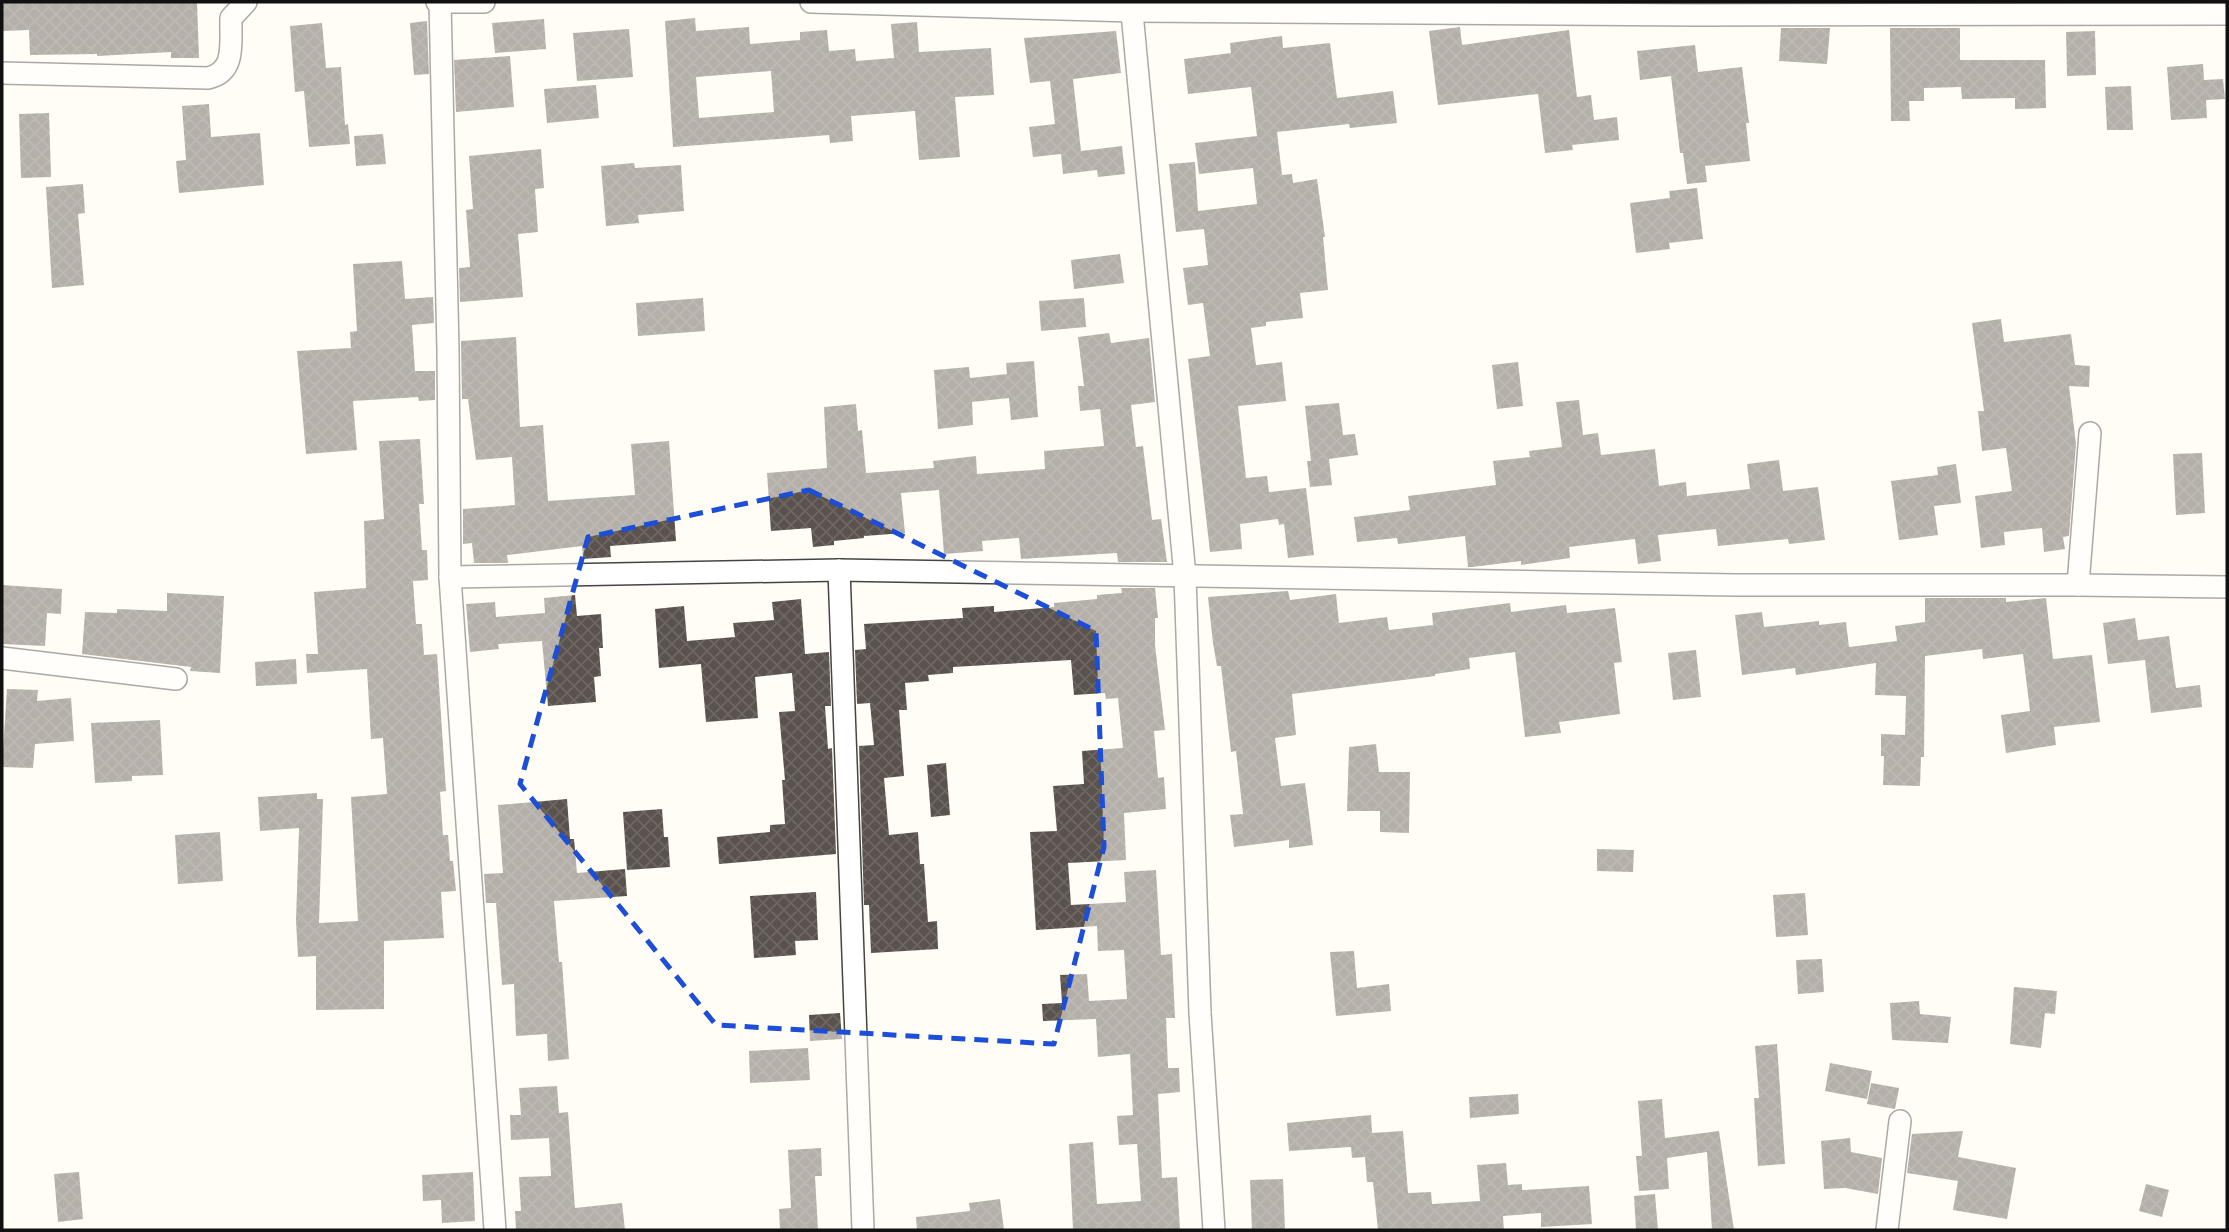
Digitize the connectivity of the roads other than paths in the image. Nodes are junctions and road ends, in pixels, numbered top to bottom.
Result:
1 (246, 2) edge
2 (439, 2) edge
3 (484, 2) edge
4 (811, 2) edge
5 (1131, 6) edge
6 (2227, 14) edge
7 (2, 73) edge
8 (2090, 433) dead end
9 (839, 570) junction
10 (1185, 576) junction
11 (450, 577) junction
12 (2078, 585) junction
13 (2227, 587) edge
14 (2, 658) edge
15 (176, 679) dead end
16 (1900, 1121) dead end
17 (495, 1230) edge
18 (863, 1230) edge
19 (1214, 1230) edge
20 (1887, 1230) edge

1 - 7 street
2 - 3 street
2 - 11 street
4 - 5 street
5 - 6 street
5 - 10 street
8 - 12 street
9 - 10 street
9 - 11 street
9 - 18 street
10 - 12 street
10 - 19 street
11 - 17 street
12 - 13 street
14 - 15 street
16 - 20 street

